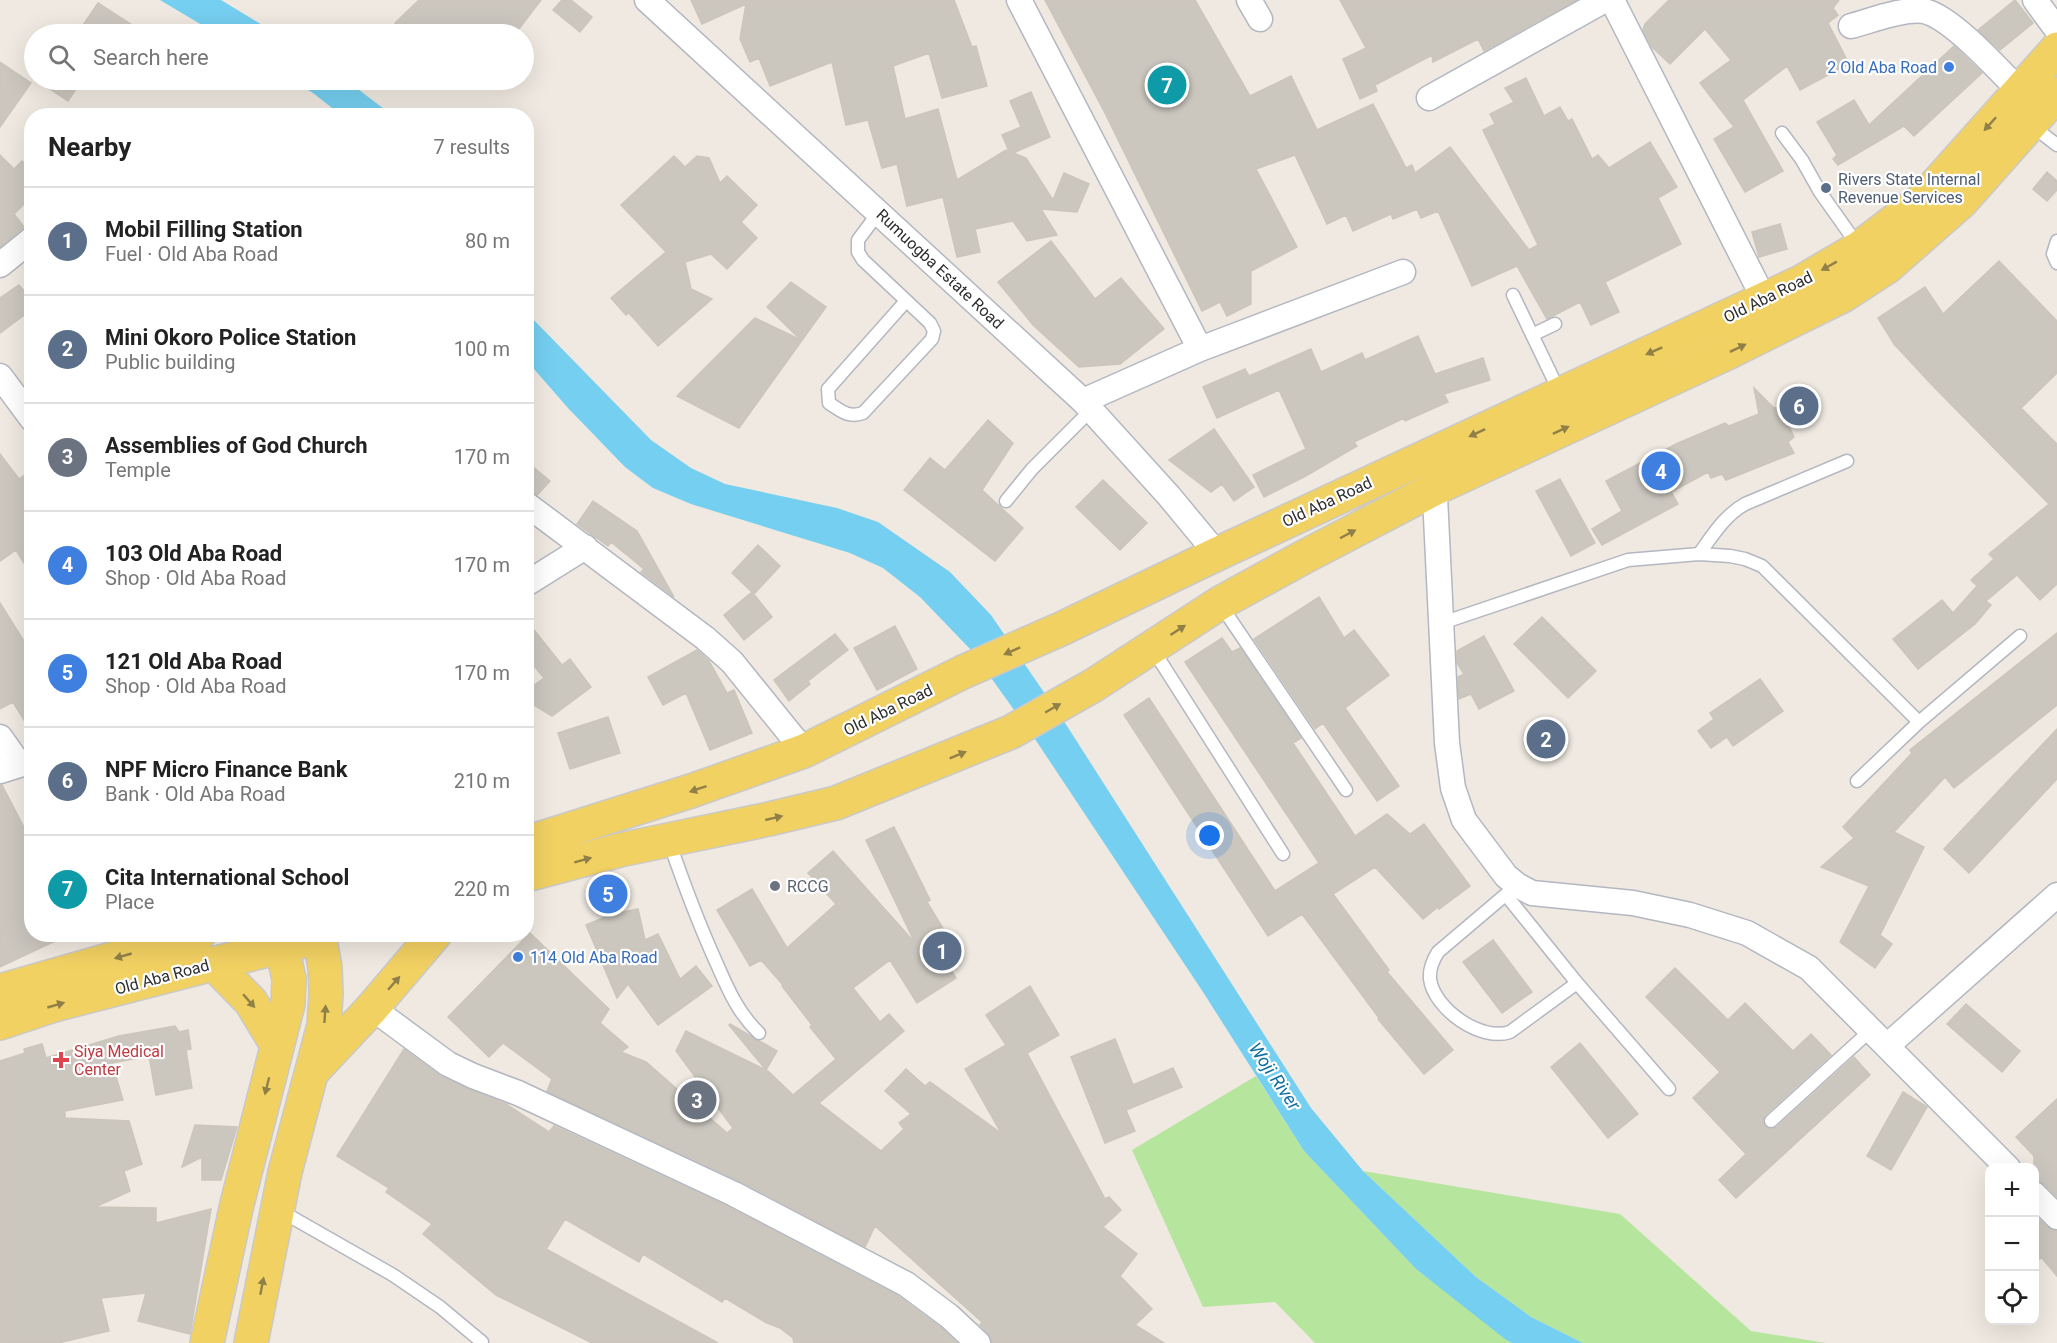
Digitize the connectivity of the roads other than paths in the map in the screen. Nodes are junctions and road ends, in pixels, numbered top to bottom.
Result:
1 (647, 0) edge
2 (1019, 0) edge
3 (1605, 0) edge
4 (1612, 0) edge
5 (2035, 0) edge
6 (1851, 26) dead end
7 (2057, 30) edge
8 (2057, 49) edge
9 (2020, 91) junction
10 (2057, 94) edge
11 (1429, 98) dead end
12 (2030, 124) junction
13 (1782, 133) dead end
14 (2057, 145) edge
15 (879, 212) junction
16 (2057, 241) edge
17 (24, 246) edge
18 (1859, 248) junction
19 (2057, 263) edge
20 (0, 265) edge
21 (1403, 272) dead end
22 (1512, 295) dead end
23 (1764, 299) junction
24 (906, 301) junction
25 (1555, 324) dead end
26 (1532, 335) junction
27 (1200, 349) junction
28 (0, 376) edge
29 (1560, 394) junction
30 (1087, 405) junction
31 (24, 408) edge
32 (1432, 453) junction
33 (1846, 461) dead end
34 (1436, 488) junction
35 (1006, 501) dead end
36 (534, 510) edge
37 (585, 547) junction
38 (1217, 554) junction
39 (1699, 554) junction
40 (534, 579) edge
41 (1220, 603) junction
42 (1442, 623) junction
43 (2020, 636) dead end
44 (1152, 647) junction
45 (1919, 722) junction
46 (0, 737) edge
47 (804, 751) junction
48 (17, 765) edge
49 (1857, 781) dead end
50 (1346, 790) dead end
51 (534, 840) edge
52 (668, 840) junction
53 (1282, 854) dead end
54 (534, 873) edge
55 (1511, 890) junction
56 (2057, 895) edge
57 (171, 942) edge
58 (277, 942) edge
59 (280, 942) edge
60 (322, 942) edge
61 (428, 942) edge
62 (213, 963) junction
63 (1577, 983) junction
64 (0, 991) edge
65 (372, 1008) junction
66 (0, 1023) edge
67 (759, 1033) dead end
68 (1879, 1038) junction
69 (278, 1045) junction
70 (312, 1072) junction
71 (1669, 1089) dead end
72 (1770, 1121) dead end
73 (2004, 1163) edge
74 (2039, 1199) edge
75 (278, 1209) junction
76 (2057, 1217) edge
77 (482, 1342) edge
78 (207, 1343) edge
79 (251, 1343) edge
80 (978, 1343) edge

1 - 15 street, Rumuogba Estate Road
2 - 27 street
3 - 11 street
4 - 23 street
5 - 7 street
6 - 9 street
8 - 9 main road, Old Aba Road
9 -> 18 main road, Old Aba Road
10 - 12 main road, Old Aba Road
12 - 14 lane
34 -> 12 main road, Old Aba Road
13 - 18 lane
15 - 24 lane
15 - 30 street, Rumuogba Estate Road
16 - 19 lane
17 - 20 street
18 -> 23 main road, Old Aba Road
21 - 27 street
22 - 26 lane
23 -> 29 main road, Old Aba Road
24 - 24 lane
25 - 26 lane
26 - 29 lane
27 - 30 street
28 - 31 street
29 -> 32 main road, Old Aba Road
30 - 35 lane
30 - 38 street, Rumuogba Estate Road
32 - 34 street
32 - 38 main road, Old Aba Road
33 - 39 lane
41 -> 34 main road, Old Aba Road
34 - 42 street
36 - 37 street
37 - 40 street
37 - 47 street
38 -> 47 main road, Old Aba Road
39 - 42 lane
39 - 45 lane
44 -> 41 main road, Old Aba Road
41 - 50 lane
42 - 55 street
43 - 45 lane
52 -> 44 main road, Old Aba Road
44 - 53 lane
45 - 49 lane
46 - 48 street
47 -> 51 main road, Old Aba Road
54 -> 52 main road, Old Aba Road
52 - 67 lane
55 - 63 lane
55 - 63 lane
55 - 68 street
56 - 68 street
57 -> 64 main road, Old Aba Road
58 - 62 main road, Old Aba Road
59 - 69 main road
70 -> 60 main road
65 -> 61 main road
66 -> 62 main road, Old Aba Road
62 -> 69 main road
63 - 71 lane
65 - 70 main road
65 - 80 street
68 - 72 lane
68 - 73 street
69 -> 78 main road
70 - 75 main road
74 - 76 street
75 - 77 lane
79 -> 75 main road

